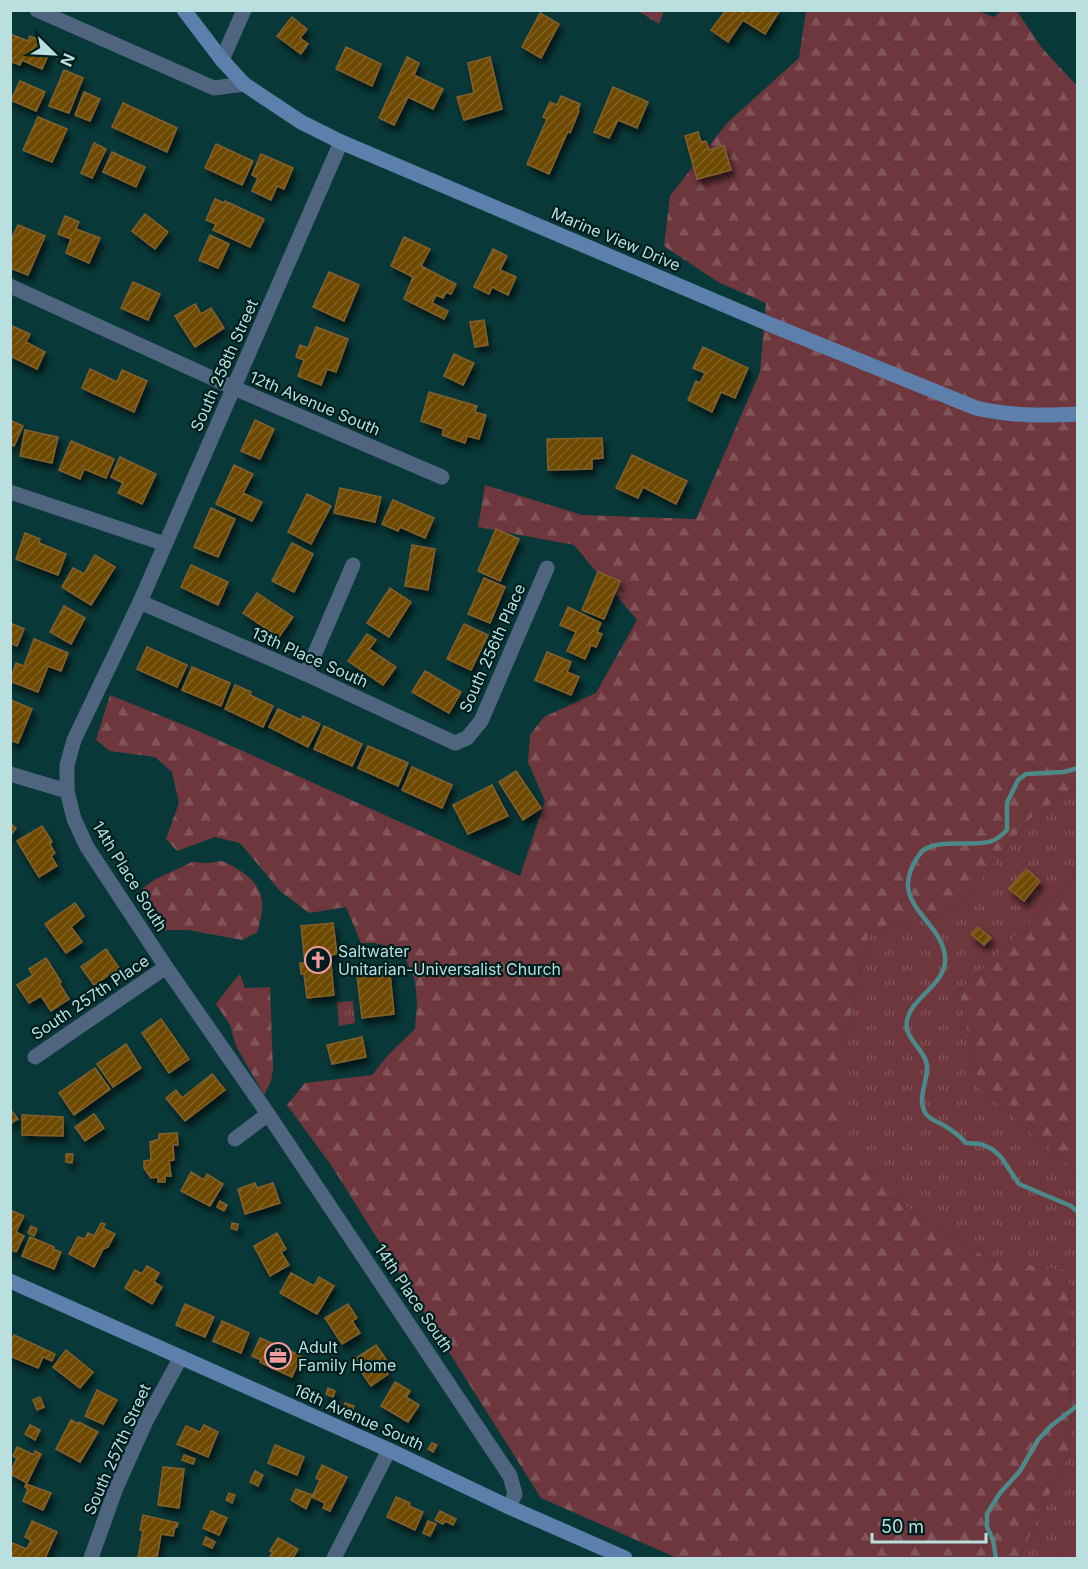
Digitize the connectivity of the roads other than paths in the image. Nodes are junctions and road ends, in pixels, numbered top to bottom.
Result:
1 (37, 10) edge
2 (184, 10) edge
3 (244, 10) edge
4 (222, 60) junction
5 (244, 84) junction
6 (341, 142) junction
7 (10, 286) edge
8 (234, 388) junction
9 (1077, 414) edge
10 (442, 477) dead end
11 (10, 492) edge
12 (165, 544) junction
13 (353, 565) dead end
14 (547, 568) dead end
15 (140, 602) junction
16 (306, 674) junction
17 (465, 740) joint
18 (10, 774) edge
19 (67, 791) junction
20 (166, 967) junction
21 (34, 1057) dead end
22 (268, 1114) junction
23 (235, 1139) dead end
24 (10, 1281) edge
25 (181, 1357) junction
26 (389, 1450) junction
27 (509, 1507) junction
28 (91, 1558) edge
29 (334, 1558) edge
30 (625, 1558) edge

1 - 5 street
2 - 4 main road, Marine View Drive
3 - 4 street
4 - 5 main road, Marine View Drive
5 - 6 main road, Marine View Drive
6 - 8 street, South 258th Street
6 - 9 main road, Marine View Drive
7 - 8 street, 12th Avenue South
8 - 10 street, 12th Avenue South
8 - 12 street, South 258th Street
11 - 12 street
12 - 15 street, South 258th Street
13 - 16 street
14 - 17 street, South 256th Place
15 - 16 street, 13th Place South
15 - 19 street, 14th Place South
16 - 17 street, 13th Place South
18 - 19 street
19 - 20 street, 14th Place South
20 - 21 street, South 257th Place
20 - 22 street, 14th Place South
22 - 23 street
22 - 27 street, 14th Place South
24 - 25 main road, 16th Avenue South
25 - 26 main road, 16th Avenue South
25 - 28 street, South 257th Street
26 - 27 main road, 16th Avenue South
26 - 29 street
27 - 30 main road, 16th Avenue South

